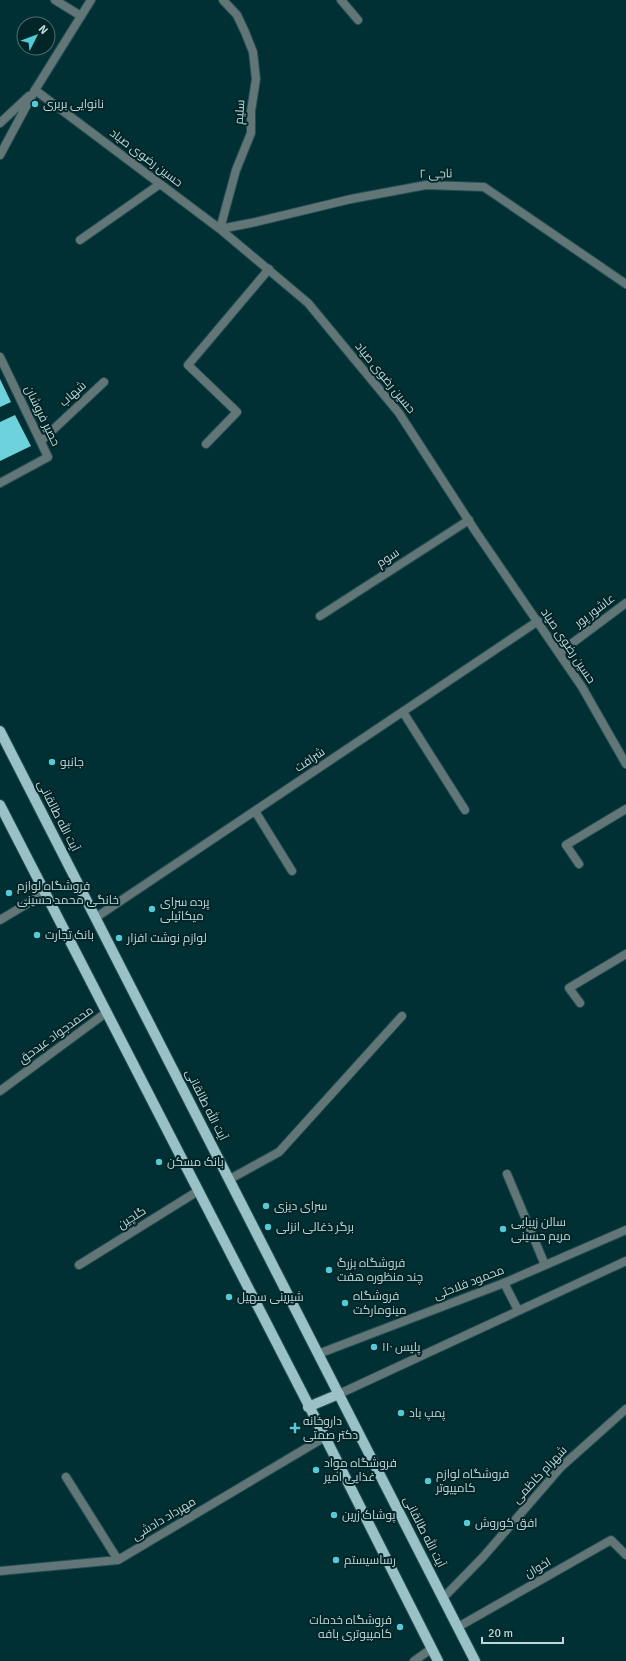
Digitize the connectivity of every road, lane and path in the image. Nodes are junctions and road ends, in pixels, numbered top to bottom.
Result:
1 (55, 0) edge
2 (91, 0) edge
3 (223, 0) edge
4 (341, 0) edge
5 (81, 16) junction
6 (358, 20) dead end
7 (35, 90) junction
8 (0, 123) edge
9 (0, 155) edge
10 (160, 184) junction
11 (220, 229) junction
12 (80, 240) dead end
13 (269, 269) junction
14 (626, 284) edge
15 (0, 357) edge
16 (104, 382) dead end
17 (41, 441) junction
18 (206, 444) dead end
19 (0, 482) edge
20 (469, 520) junction
21 (626, 603) edge
22 (320, 616) dead end
23 (538, 622) junction
24 (559, 653) junction
25 (403, 712) junction
26 (0, 731) edge
27 (626, 764) edge
28 (0, 805) edge
29 (626, 809) edge
30 (465, 810) dead end
31 (255, 811) junction
32 (579, 864) dead end
33 (292, 871) dead end
34 (46, 893) junction
35 (95, 918) junction
36 (0, 920) edge
37 (626, 954) edge
38 (580, 1003) dead end
39 (107, 1012) junction
40 (402, 1016) dead end
41 (0, 1091) edge
42 (507, 1174) dead end
43 (230, 1179) junction
44 (198, 1191) junction
45 (626, 1230) edge
46 (626, 1261) edge
47 (79, 1265) dead end
48 (545, 1265) junction
49 (504, 1283) junction
50 (518, 1310) junction
51 (318, 1354) junction
52 (339, 1394) junction
53 (308, 1407) junction
54 (626, 1409) edge
55 (325, 1438) junction
56 (66, 1477) dead end
57 (626, 1555) edge
58 (118, 1560) junction
59 (0, 1571) edge
60 (443, 1598) junction
61 (458, 1627) junction
62 (432, 1649) junction
63 (414, 1661) edge
64 (438, 1661) edge
65 (475, 1661) edge

1 - 5 street
2 - 5 street
3 - 11 street, سلیم
4 - 6 street
5 - 7 street
7 - 8 street
7 - 9 street
7 - 10 street, حسین رضوی صیاد
10 - 11 street, حسین رضوی صیاد
10 - 12 street
11 - 13 street, حسین رضوی صیاد
11 - 14 street, ناجی ۲
13 - 18 street
13 - 20 street, حسین رضوی صیاد
15 - 17 street, حصیر فروشان
16 - 17 street, شهاب
17 - 19 street, حصیر فروشان
20 - 22 street, سوم
20 - 23 street, حسین رضوی صیاد
21 - 24 street, عاشور پور
23 - 24 street, حسین رضوی صیاد
23 - 25 street, شرافت
24 - 27 street, حسین رضوی صیاد
25 - 30 street
25 - 31 street, شرافت
26 - 35 main road, آیت الله طالقانی
28 - 34 main road
29 - 32 street
31 - 33 street
31 - 35 street, شرافت
34 - 36 street
34 - 39 main road
35 - 43 main road, آیت الله طالقانی
37 - 38 street
39 - 41 street, محمدجواد عبدحق
39 - 44 main road
40 - 43 street
42 - 48 street
43 - 51 main road, آیت الله طالقانی
44 - 47 street, گلچین
44 - 53 main road
45 - 48 street, محمود فلاحتی
46 - 50 street
48 - 49 street, محمود فلاحتی
49 - 50 street
49 - 51 street, محمود فلاحتی
50 - 52 street
51 - 52 main road, آیت الله طالقانی
52 - 53 main road
52 - 60 main road, آیت الله طالقانی
53 - 55 main road
54 - 60 street, شهرام کاظمی
55 - 58 street, مهرداد دادشی
55 - 62 main road
56 - 58 street
57 - 61 street, اخوان
58 - 59 street, مهرداد دادشی
60 - 61 main road, آیت الله طالقانی
61 - 65 main road, آیت الله طالقانی
62 - 63 street
62 - 64 main road

